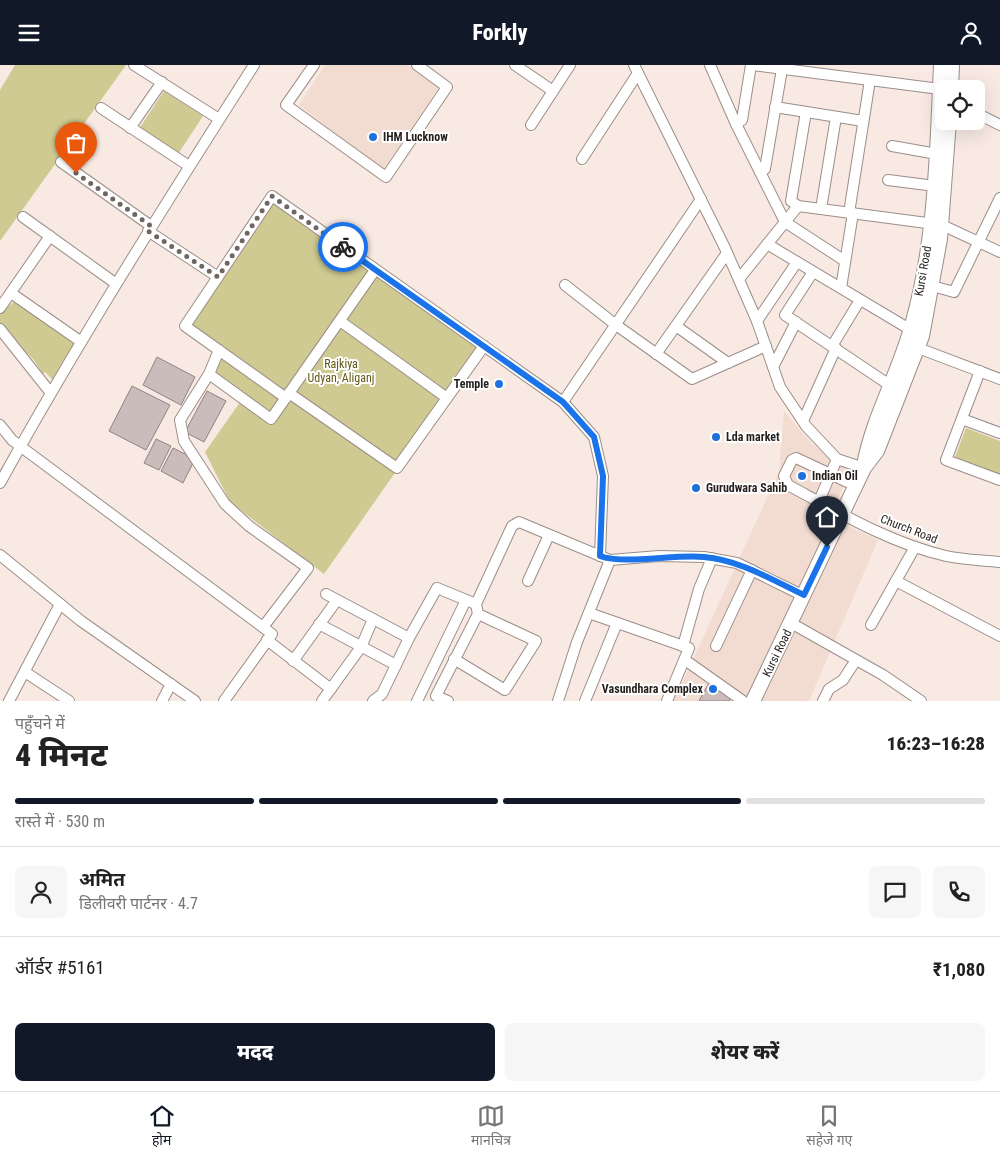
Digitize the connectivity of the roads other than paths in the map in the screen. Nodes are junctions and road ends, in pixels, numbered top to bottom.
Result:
1 (134, 65) edge
2 (254, 65) edge
3 (314, 65) edge
4 (417, 65) edge
5 (515, 65) edge
6 (570, 65) edge
7 (710, 65) edge
8 (752, 65) edge
9 (941, 65) edge
10 (952, 65) edge
11 (636, 69) edge
12 (782, 69) junction
13 (870, 80) junction
14 (944, 80) edge
15 (948, 80) edge
16 (162, 82) junction
17 (935, 88) edge
18 (553, 91) junction
19 (775, 107) junction
20 (100, 108) dead end
21 (806, 112) junction
22 (836, 117) junction
23 (985, 118) edge
24 (219, 119) junction
25 (863, 121) junction
26 (736, 124) junction
27 (531, 125) dead end
28 (1000, 125) edge
29 (130, 128) junction
30 (940, 130) edge
31 (948, 130) edge
32 (892, 145) dead end
33 (937, 154) junction
34 (582, 159) dead end
35 (61, 162) dead end
36 (189, 167) junction
37 (760, 172) junction
38 (888, 180) dead end
39 (935, 186) junction
40 (1000, 198) edge
41 (701, 199) junction
42 (798, 206) junction
43 (821, 209) junction
44 (851, 213) junction
45 (23, 217) dead end
46 (784, 222) junction
47 (936, 225) junction
48 (149, 228) junction
49 (50, 236) junction
50 (978, 242) junction
51 (766, 245) junction
52 (1000, 252) edge
53 (727, 253) junction
54 (845, 261) junction
55 (797, 262) junction
56 (376, 270) junction
57 (813, 272) junction
58 (218, 277) junction
59 (738, 279) junction
60 (115, 283) junction
61 (565, 285) dead end
62 (932, 286) junction
63 (840, 288) junction
64 (11, 293) junction
65 (860, 300) junction
66 (0, 308) edge
67 (340, 321) junction
68 (757, 321) junction
69 (796, 322) junction
70 (616, 325) junction
71 (676, 326) junction
72 (0, 329) edge
73 (911, 329) junction
74 (80, 341) junction
75 (484, 346) junction
76 (766, 346) junction
77 (834, 347) junction
78 (918, 349) junction
79 (219, 350) junction
80 (656, 354) junction
81 (728, 363) junction
82 (774, 367) junction
83 (980, 371) junction
84 (209, 373) junction
85 (1000, 379) edge
86 (891, 386) junction
87 (50, 392) junction
88 (288, 395) junction
89 (447, 398) junction
90 (563, 402) junction
91 (962, 419) junction
92 (803, 421) junction
93 (0, 425) edge
94 (1000, 433) edge
95 (20, 446) junction
96 (837, 459) junction
97 (864, 468) junction
98 (830, 473) junction
99 (1000, 480) edge
100 (0, 483) edge
101 (856, 486) junction
102 (819, 501) junction
103 (842, 514) junction
104 (549, 535) junction
105 (915, 547) junction
106 (0, 555) edge
107 (605, 558) junction
108 (712, 558) junction
109 (1000, 563) edge
110 (752, 571) junction
111 (528, 581) dead end
112 (896, 581) junction
113 (326, 594) dead end
114 (804, 595) junction
115 (337, 600) junction
116 (60, 604) junction
117 (473, 606) junction
118 (589, 613) junction
119 (373, 619) junction
120 (617, 623) junction
121 (791, 623) junction
122 (319, 624) junction
123 (871, 625) dead end
124 (264, 627) junction
125 (1000, 636) edge
126 (409, 638) junction
127 (267, 640) junction
128 (683, 646) junction
129 (716, 646) dead end
130 (361, 647) junction
131 (454, 659) junction
132 (685, 660) junction
133 (856, 660) junction
134 (293, 661) junction
135 (396, 665) junction
136 (25, 671) junction
137 (171, 684) junction
138 (331, 689) junction
139 (915, 699) edge
140 (10, 701) edge
141 (69, 701) edge
142 (162, 701) edge
143 (196, 701) edge
144 (224, 701) edge
145 (322, 701) edge
146 (373, 701) edge
147 (417, 701) edge
148 (448, 701) edge
149 (558, 701) edge
150 (586, 701) edge
151 (668, 701) edge
152 (743, 701) edge
153 (753, 701) edge
154 (822, 701) edge

1 - 16 street
2 - 24 street
3 - 4 street
5 - 18 street
6 - 18 street
7 - 26 street
8 - 12 street
8 - 26 street
9 - 14 main road, Kursi Road
10 - 15 main road, Kursi Road
11 - 34 street
11 - 41 street
12 - 13 street
12 - 19 street
13 - 17 street
13 - 25 street
16 - 24 street
16 - 29 street
18 - 27 street
19 - 21 street
19 - 37 street
20 - 29 street
21 - 22 street
21 - 42 street
22 - 25 street
22 - 43 street
23 - 28 street
24 - 36 street
25 - 44 street
26 - 37 street
29 - 36 street
30 - 33 main road, Kursi Road
31 - 47 main road, Kursi Road
32 - 33 street
33 - 39 main road, Kursi Road
35 - 48 street
36 - 48 street
37 - 46 street
38 - 39 street
39 - 47 main road, Kursi Road
40 - 50 street
41 - 53 street
41 - 70 street
42 - 43 street
42 - 46 street
43 - 44 street
44 - 47 street
44 - 54 street
45 - 49 street
46 - 51 street
46 - 54 street
47 - 50 street
47 - 62 main road, Kursi Road
47 - 73 main road, Kursi Road
48 - 58 street
48 - 60 street
49 - 60 street
49 - 64 street
50 - 52 street
50 - 62 street
51 - 55 street
51 - 59 street
53 - 59 street
53 - 71 street
54 - 63 street
55 - 57 street
55 - 68 street
56 - 58 street
56 - 67 street
56 - 75 street
57 - 63 street
57 - 69 street
58 - 79 street
59 - 68 street
60 - 74 street
61 - 70 street
62 - 78 main road, Kursi Road
63 - 65 street
64 - 66 street
64 - 74 street
65 - 73 street
65 - 77 street
67 - 88 street
67 - 89 street
68 - 76 street
69 - 77 street
69 - 82 street
70 - 80 street
70 - 90 street
71 - 80 street
71 - 81 street
72 - 87 street
73 - 86 main road, Kursi Road
74 - 87 street
75 - 89 street
75 - 90 street
76 - 81 street
76 - 82 street
77 - 86 street
77 - 92 street
78 - 83 street
78 - 97 main road, Kursi Road
79 - 84 street
79 - 88 street
80 - 81 street
82 - 92 street
83 - 85 street
83 - 91 street
84 - 88 street
84 - 124 street
86 - 97 main road, Kursi Road
87 - 95 street
88 - 89 street
90 - 107 street
91 - 94 street
91 - 99 street
92 - 96 street
93 - 95 street
95 - 100 street
95 - 124 street
96 - 97 street
96 - 98 street
97 - 101 main road, Kursi Road
98 - 101 street
98 - 102 street
98 - 102 street, Church Road
101 - 103 main road, Kursi Road
102 - 103 street, Church Road
103 - 105 street, Church Road
103 - 114 main road, Kursi Road
104 - 107 street
104 - 111 street
104 - 117 street
105 - 109 street, Church Road
105 - 112 street
106 - 116 street
107 - 108 street
107 - 118 street
108 - 110 street
108 - 128 street
110 - 114 street
110 - 129 street
112 - 123 street
112 - 125 street
113 - 115 street
114 - 121 main road, Kursi Road
115 - 119 street
115 - 122 street
116 - 136 street
116 - 137 street
117 - 126 street
117 - 131 street
117 - 131 street
117 - 147 street
118 - 120 street
118 - 149 street
119 - 126 street
119 - 130 street
120 - 128 street
120 - 150 street
121 - 133 street
121 - 153 main road, Kursi Road
122 - 130 street
122 - 134 street
124 - 127 street
126 - 135 street
127 - 134 street
127 - 144 street
128 - 132 street
130 - 135 street
130 - 138 street
131 - 148 street
132 - 151 street
132 - 152 street
133 - 139 street
133 - 154 street
134 - 138 street
135 - 146 street
136 - 140 street
136 - 141 street
137 - 142 street
137 - 143 street
138 - 145 street

